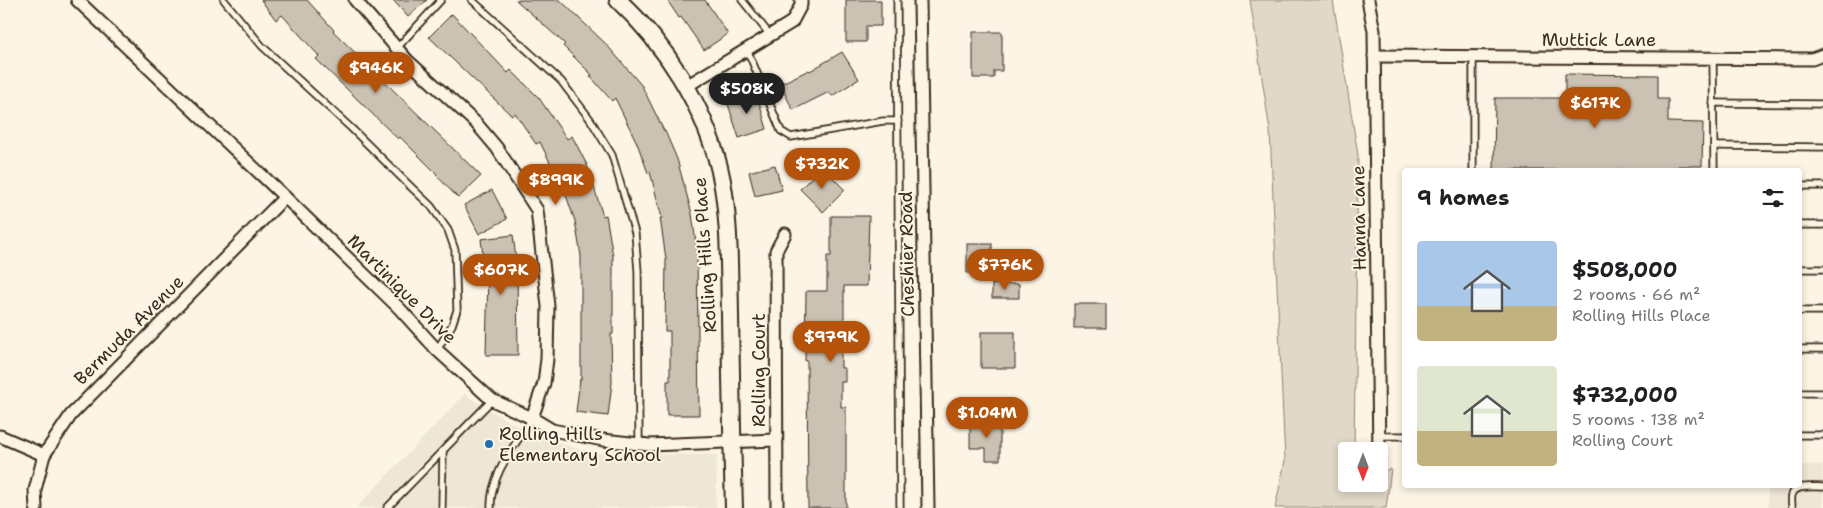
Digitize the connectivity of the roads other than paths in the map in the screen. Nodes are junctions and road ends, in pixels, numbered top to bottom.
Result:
1 (77, 0) edge
2 (224, 0) edge
3 (355, 0) edge
4 (441, 0) edge
5 (472, 0) edge
6 (618, 0) edge
7 (742, 0) edge
8 (801, 0) edge
9 (898, 0) edge
10 (920, 0) edge
11 (1368, 0) edge
12 (770, 35) junction
13 (396, 48) junction
14 (747, 49) junction
15 (1823, 55) edge
16 (1374, 56) junction
17 (1473, 57) junction
18 (1713, 58) junction
19 (686, 87) junction
20 (1713, 103) junction
21 (1823, 104) edge
22 (898, 121) junction
23 (1714, 146) junction
24 (1823, 147) edge
25 (1473, 168) edge
26 (1714, 168) edge
27 (1802, 186) edge
28 (1823, 186) edge
29 (285, 197) junction
30 (1802, 225) edge
31 (1823, 225) edge
32 (785, 234) dead end
33 (1802, 269) edge
34 (1823, 269) edge
35 (1802, 311) edge
36 (1823, 311) edge
37 (1802, 349) edge
38 (1823, 349) edge
39 (437, 350) junction
40 (1802, 393) edge
41 (1823, 393) edge
42 (492, 400) junction
43 (532, 418) junction
44 (1802, 435) edge
45 (1823, 435) edge
46 (0, 436) edge
47 (1379, 436) junction
48 (1402, 436) edge
49 (776, 440) junction
50 (732, 442) junction
51 (1379, 442) edge
52 (639, 444) junction
53 (443, 451) junction
54 (44, 454) junction
55 (1823, 487) edge
56 (36, 508) edge
57 (387, 508) edge
58 (442, 508) edge
59 (491, 508) edge
60 (734, 508) edge
61 (777, 508) edge
62 (900, 508) edge
63 (928, 508) edge
64 (1792, 508) edge

1 - 29 street, Martinique Drive
2 - 39 lane
3 - 13 street
4 - 13 lane
5 - 52 lane
6 - 19 street, Rolling Hills Place
7 - 12 lane
8 - 12 street
9 - 22 lane
10 - 63 street, Cheshier Road
11 - 16 street, Hanna Lane
12 - 14 street
13 - 43 street
14 - 19 street
14 - 22 lane
15 - 18 street, Muttick Lane
16 - 17 street, Muttick Lane
16 - 47 street, Hanna Lane
17 - 18 street, Muttick Lane
17 - 25 lane
18 - 20 lane
19 - 50 street, Rolling Hills Place
20 - 21 lane
20 - 23 lane
22 - 62 lane
23 - 24 lane
23 - 26 lane
27 - 28 lane
29 - 39 street, Martinique Drive
29 - 54 street, Bermuda Avenue
30 - 31 lane
32 - 49 street, Rolling Court
33 - 34 lane
35 - 36 lane
37 - 38 lane
39 - 42 street, Martinique Drive
40 - 41 lane
42 - 43 street, Martinique Drive
42 - 53 lane
43 - 52 street, Martinique Drive
43 - 59 lane
44 - 45 lane
46 - 54 street
47 - 48 lane
47 - 51 street, Hanna Lane
49 - 50 street, Martinique Drive
49 - 61 street, Rolling Court
50 - 52 street, Martinique Drive
50 - 60 street, Rolling Hills Place
53 - 57 lane
53 - 58 lane
54 - 56 street, Bermuda Avenue
55 - 64 lane

